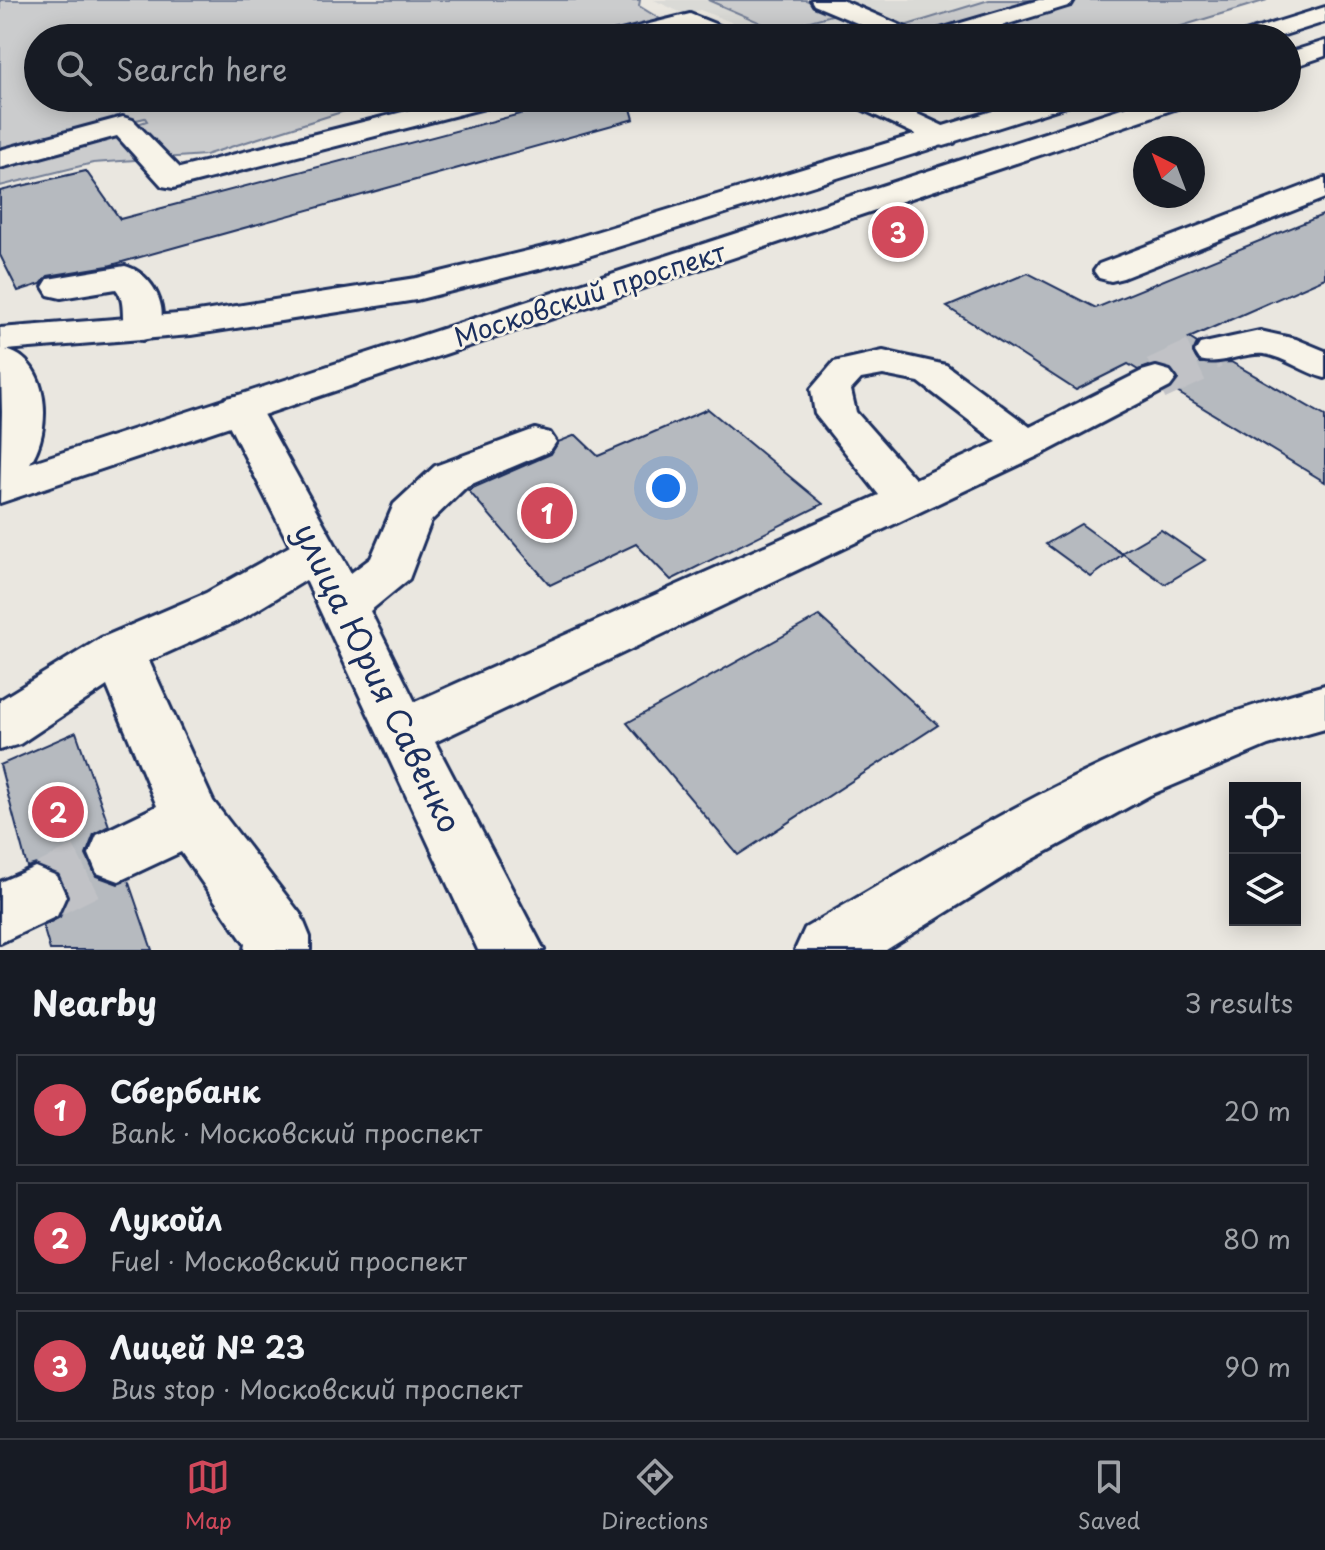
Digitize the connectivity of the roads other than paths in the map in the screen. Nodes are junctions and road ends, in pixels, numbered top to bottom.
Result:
1 (822, 0) edge
2 (1063, 0) edge
3 (1325, 14) edge
4 (880, 24) edge
5 (983, 24) edge
6 (1294, 24) edge
7 (1325, 48) edge
8 (1301, 56) edge
9 (435, 112) edge
10 (891, 112) edge
11 (1020, 112) edge
12 (1138, 112) edge
13 (944, 137) junction
14 (0, 159) edge
15 (1325, 187) edge
16 (1111, 271) dead end
17 (61, 287) dead end
18 (142, 329) junction
19 (0, 339) edge
20 (1214, 352) tunnel mouth
21 (0, 360) edge
22 (1325, 366) edge
23 (1156, 379) tunnel mouth
24 (240, 407) junction
25 (535, 442) dead end
26 (1027, 445) junction
27 (0, 471) edge
28 (0, 488) edge
29 (907, 499) junction
30 (317, 552) junction
31 (342, 607) junction
32 (119, 652) junction
33 (1325, 707) edge
34 (0, 728) edge
35 (402, 732) junction
36 (191, 818) junction
37 (119, 854) tunnel mouth
38 (277, 950) edge
39 (511, 950) edge
40 (828, 950) edge

1 - 4 main road
2 - 5 main road
3 - 6 main road
7 - 8 main road
9 - 14 main road
10 - 13 main road
11 - 13 main road, Московский проспект
12 - 24 main road, Московский проспект
13 - 18 main road, Московский проспект
15 - 16 main road
17 - 18 main road
18 - 19 main road, Московский проспект
20 - 22 main road
21 - 27 main road
23 - 26 main road
24 - 28 main road, Московский проспект
24 - 30 main road, улица Юрия Савенко
25 - 31 main road
26 - 29 main road
26 - 29 main road
29 - 35 main road
30 - 31 main road, улица Юрия Савенко
30 - 32 main road
31 - 35 main road, улица Юрия Савенко
32 - 34 main road
32 - 36 main road
33 - 40 main road
35 - 39 main road, улица Юрия Савенко
36 - 37 main road
36 - 38 main road

